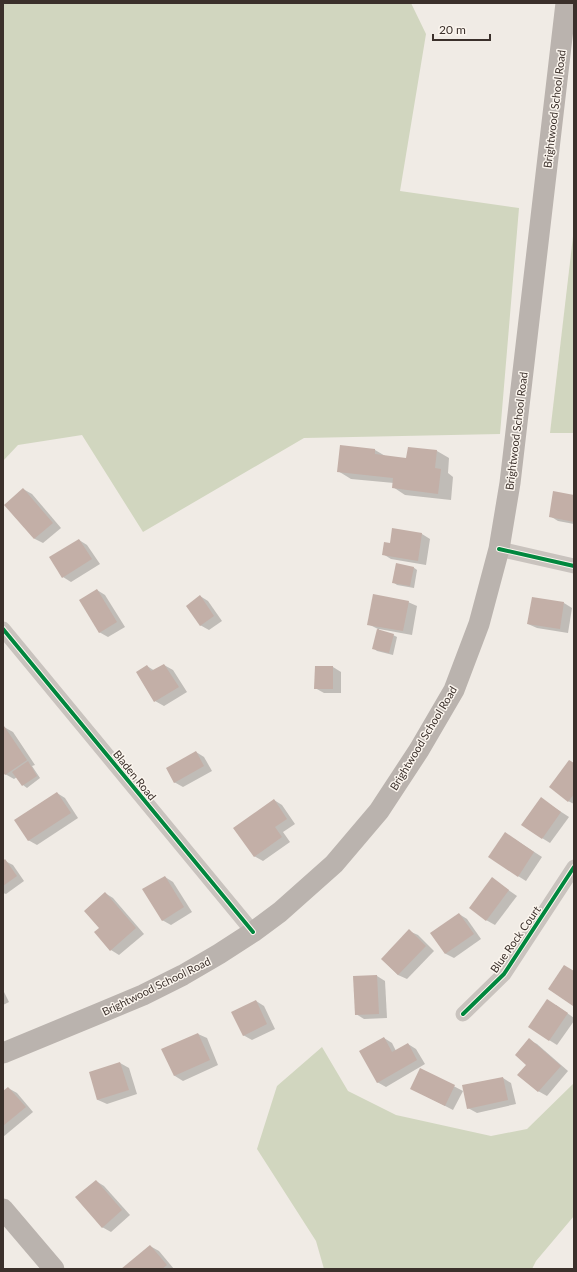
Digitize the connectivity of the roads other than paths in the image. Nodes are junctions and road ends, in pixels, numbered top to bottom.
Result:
1 (566, 3) edge
2 (499, 549) junction
3 (574, 566) edge
4 (3, 629) edge
5 (574, 867) edge
6 (253, 932) junction
7 (462, 1014) dead end
8 (3, 1053) edge
9 (3, 1209) edge
10 (54, 1269) edge

1 - 2 main road, Brightwood School Road
2 - 3 street
2 - 6 main road, Brightwood School Road
4 - 6 street, Bladen Road
5 - 7 street, Blue Rock Court
6 - 8 main road, Brightwood School Road
9 - 10 main road

